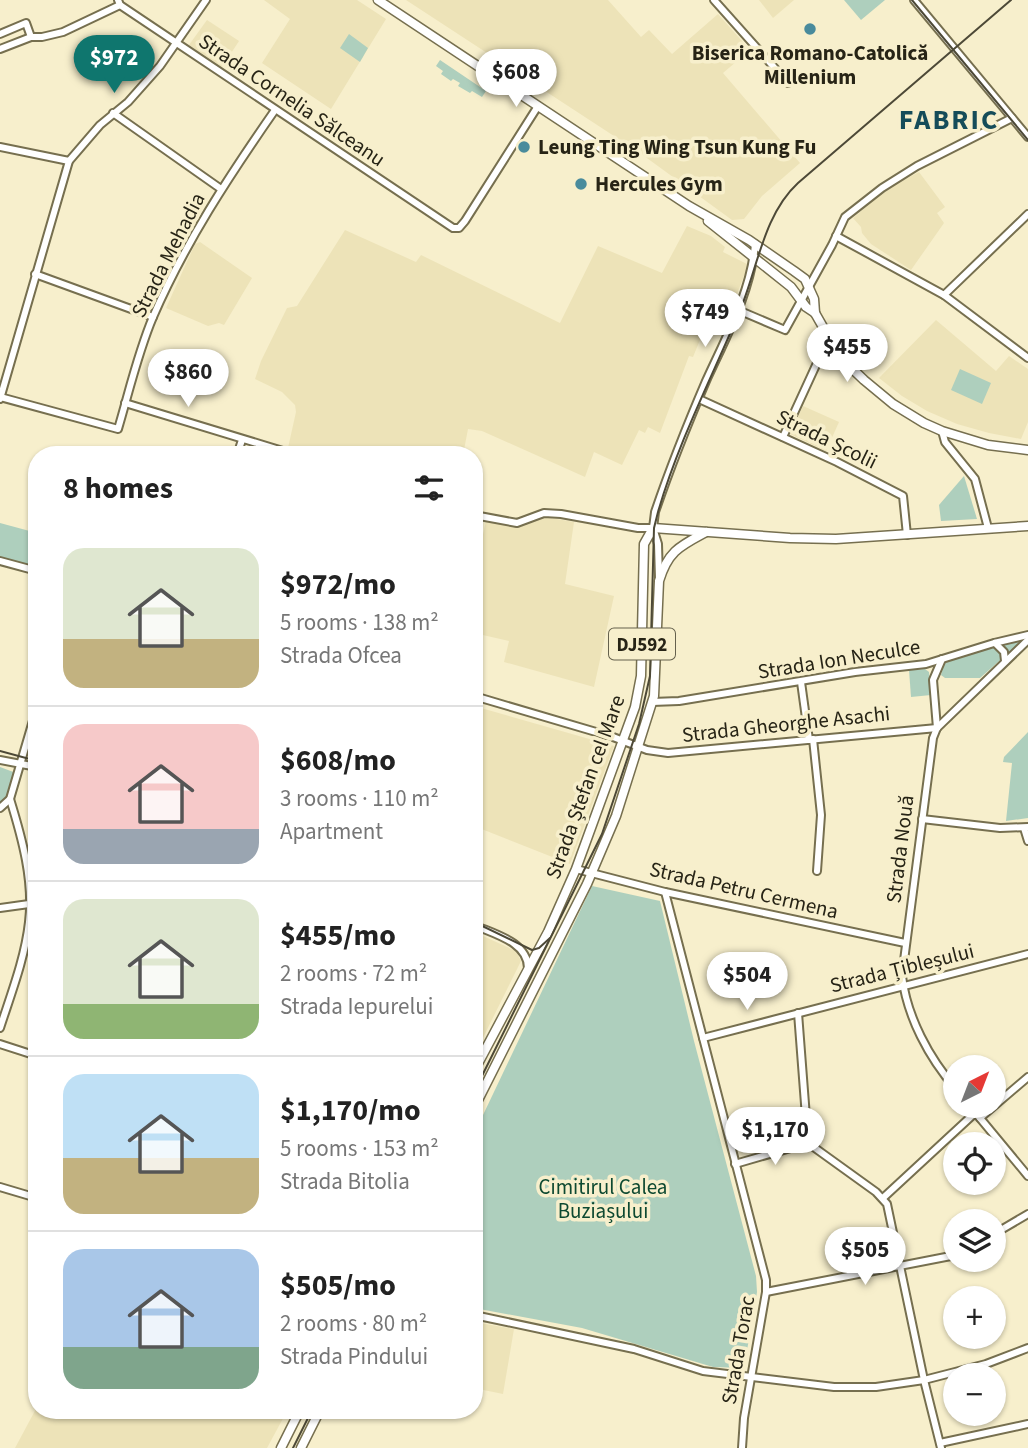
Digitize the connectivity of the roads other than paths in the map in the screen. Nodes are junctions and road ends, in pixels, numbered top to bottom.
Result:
1 (206, 0) edge
2 (378, 0) edge
3 (714, 0) edge
4 (914, 0) edge
5 (119, 2) edge
6 (0, 34) edge
7 (32, 37) junction
8 (177, 44) junction
9 (0, 49) edge
10 (788, 83) dead end
11 (538, 106) junction
12 (275, 110) junction
13 (113, 113) junction
14 (1012, 118) junction
15 (1028, 137) edge
16 (0, 147) edge
17 (69, 160) junction
18 (221, 190) junction
19 (689, 206) junction
20 (1028, 214) edge
21 (836, 236) junction
22 (755, 244) junction
23 (754, 258) junction
24 (35, 274) junction
25 (790, 287) junction
26 (809, 288) junction
27 (944, 295) junction
28 (801, 300) junction
29 (738, 310) junction
30 (815, 313) junction
31 (153, 317) junction
32 (828, 339) junction
33 (1028, 358) edge
34 (0, 397) edge
35 (699, 399) junction
36 (125, 403) junction
37 (942, 431) junction
38 (783, 437) junction
39 (242, 440) junction
40 (240, 446) edge
41 (264, 446) edge
42 (1028, 450) edge
43 (483, 517) edge
44 (1028, 526) edge
45 (653, 528) junction
46 (988, 528) junction
47 (706, 532) junction
48 (907, 535) junction
49 (0, 561) edge
50 (28, 569) edge
51 (659, 581) junction
52 (1028, 638) edge
53 (994, 643) junction
54 (942, 659) junction
55 (1005, 661) junction
56 (926, 664) junction
57 (934, 674) junction
58 (801, 682) junction
59 (483, 699) edge
60 (652, 702) junction
61 (937, 728) junction
62 (28, 737) edge
63 (811, 740) junction
64 (623, 741) junction
65 (639, 747) junction
66 (0, 760) edge
67 (20, 763) junction
68 (28, 765) edge
69 (10, 799) junction
70 (0, 808) edge
71 (922, 818) junction
72 (1026, 828) edge
73 (1028, 841) edge
74 (576, 869) junction
75 (817, 871) dead end
76 (592, 873) junction
77 (28, 875) edge
78 (665, 892) junction
79 (28, 905) edge
80 (0, 908) edge
81 (483, 929) edge
82 (28, 932) edge
83 (905, 943) junction
84 (1028, 954) edge
85 (528, 968) junction
86 (903, 985) junction
87 (798, 1013) junction
88 (0, 1028) edge
89 (703, 1038) junction
90 (0, 1044) edge
91 (28, 1053) edge
92 (483, 1054) edge
93 (943, 1073) edge
94 (1028, 1077) edge
95 (483, 1090) edge
96 (1006, 1094) edge
97 (975, 1118) edge
98 (981, 1118) edge
99 (808, 1143) junction
100 (735, 1164) junction
101 (1027, 1173) edge
102 (0, 1187) edge
103 (28, 1195) edge
104 (883, 1198) junction
105 (1028, 1214) edge
106 (1006, 1227) edge
107 (943, 1258) edge
108 (900, 1267) junction
109 (766, 1292) junction
110 (483, 1317) edge
111 (1028, 1348) edge
112 (751, 1377) junction
113 (923, 1380) junction
114 (296, 1419) edge
115 (316, 1419) edge
116 (1028, 1424) edge
117 (941, 1446) edge
118 (281, 1448) edge
119 (301, 1448) edge
120 (742, 1448) edge

1 - 8 street
2 - 11 main road
3 - 10 street
4 - 14 street
5 - 7 street
5 - 8 street, Strada Cornelia Sălceanu
6 - 7 street
7 - 9 street
8 - 12 street, Strada Cornelia Sălceanu
8 - 13 street
11 - 12 street, Strada Cornelia Sălceanu
11 - 19 main road
12 - 18 street, Strada Mehadia
13 - 17 street
13 - 18 street
14 - 15 street
14 - 21 street
16 - 17 street
17 - 24 street
18 - 31 street, Strada Mehadia
19 - 22 main road
19 - 23 main road
20 - 27 street
21 - 26 street
21 - 27 street
22 - 23 street, Strada Ștefan cel Mare
22 - 26 main road
23 - 25 main road
23 - 29 street, Strada Ștefan cel Mare
24 - 31 street
24 - 34 street
25 - 26 street
25 - 28 main road
26 - 28 street
26 - 30 main road
27 - 33 street
28 - 29 street
28 - 30 main road
29 - 35 street, Strada Ștefan cel Mare
30 - 32 main road
31 - 36 street, Strada Mehadia
32 - 37 main road
32 - 38 street
34 - 36 street, Strada Mehadia
35 - 38 street, Strada Școlii
35 - 45 street, Strada Ștefan cel Mare
36 - 39 street
37 - 42 main road
37 - 46 street
38 - 48 street, Strada Școlii
39 - 40 street
39 - 41 street
43 - 45 street
44 - 46 main road
45 - 47 main road
45 - 51 street, Strada Ștefan cel Mare
45 - 64 main road, Strada Ștefan cel Mare / DJ592
46 - 48 main road
47 - 48 main road
47 - 51 main road, DJ592
49 - 50 street
51 - 60 main road, Strada Ștefan cel Mare / DJ592
52 - 53 street, Strada Ion Neculce
52 - 55 street
53 - 54 street, Strada Ion Neculce
53 - 55 street
54 - 56 street, Strada Ion Neculce
54 - 57 street
55 - 61 street
56 - 57 street
56 - 58 street, Strada Ion Neculce
57 - 61 street
58 - 60 street, Strada Ion Neculce
58 - 63 street
59 - 64 street, Strada Gheorghe Asachi
60 - 65 main road, Strada Ștefan cel Mare / DJ592
61 - 63 street, Strada Gheorghe Asachi
61 - 71 street, Strada Nouă
62 - 67 street
63 - 65 street, Strada Gheorghe Asachi
63 - 75 street
64 - 65 street, Strada Gheorghe Asachi
64 - 74 main road, Strada Ștefan cel Mare / DJ592
65 - 76 main road, Strada Ștefan cel Mare / DJ592
66 - 67 street
67 - 68 street
67 - 69 street
69 - 70 street
69 - 77 street
71 - 72 street
71 - 83 street, Strada Nouă
72 - 73 street
74 - 76 street, Strada Petru Cermena
74 - 85 main road, Strada Ștefan cel Mare / DJ592
76 - 78 street, Strada Petru Cermena
76 - 95 main road, Strada Ștefan cel Mare / DJ592
78 - 83 street, Strada Petru Cermena
78 - 89 street, Strada Torac
79 - 80 street
81 - 85 street
82 - 88 street
83 - 86 street, Strada Nouă
84 - 86 street, Strada Țibleșului
85 - 92 main road, DJ592
86 - 87 street, Strada Țibleșului
86 - 93 street, Strada Nouă
87 - 89 street, Strada Țibleșului
87 - 99 street
89 - 100 street, Strada Torac
90 - 91 street
94 - 96 street
97 - 104 street
98 - 101 street
99 - 100 street
99 - 104 street
100 - 109 street, Strada Torac
102 - 103 street
104 - 108 street
105 - 106 street
107 - 108 street
108 - 109 street
108 - 113 street
109 - 112 street, Strada Torac
110 - 112 street
111 - 113 street
112 - 113 street
112 - 120 street, Strada Torac
113 - 117 street
114 - 118 main road
115 - 119 main road
116 - 117 street

